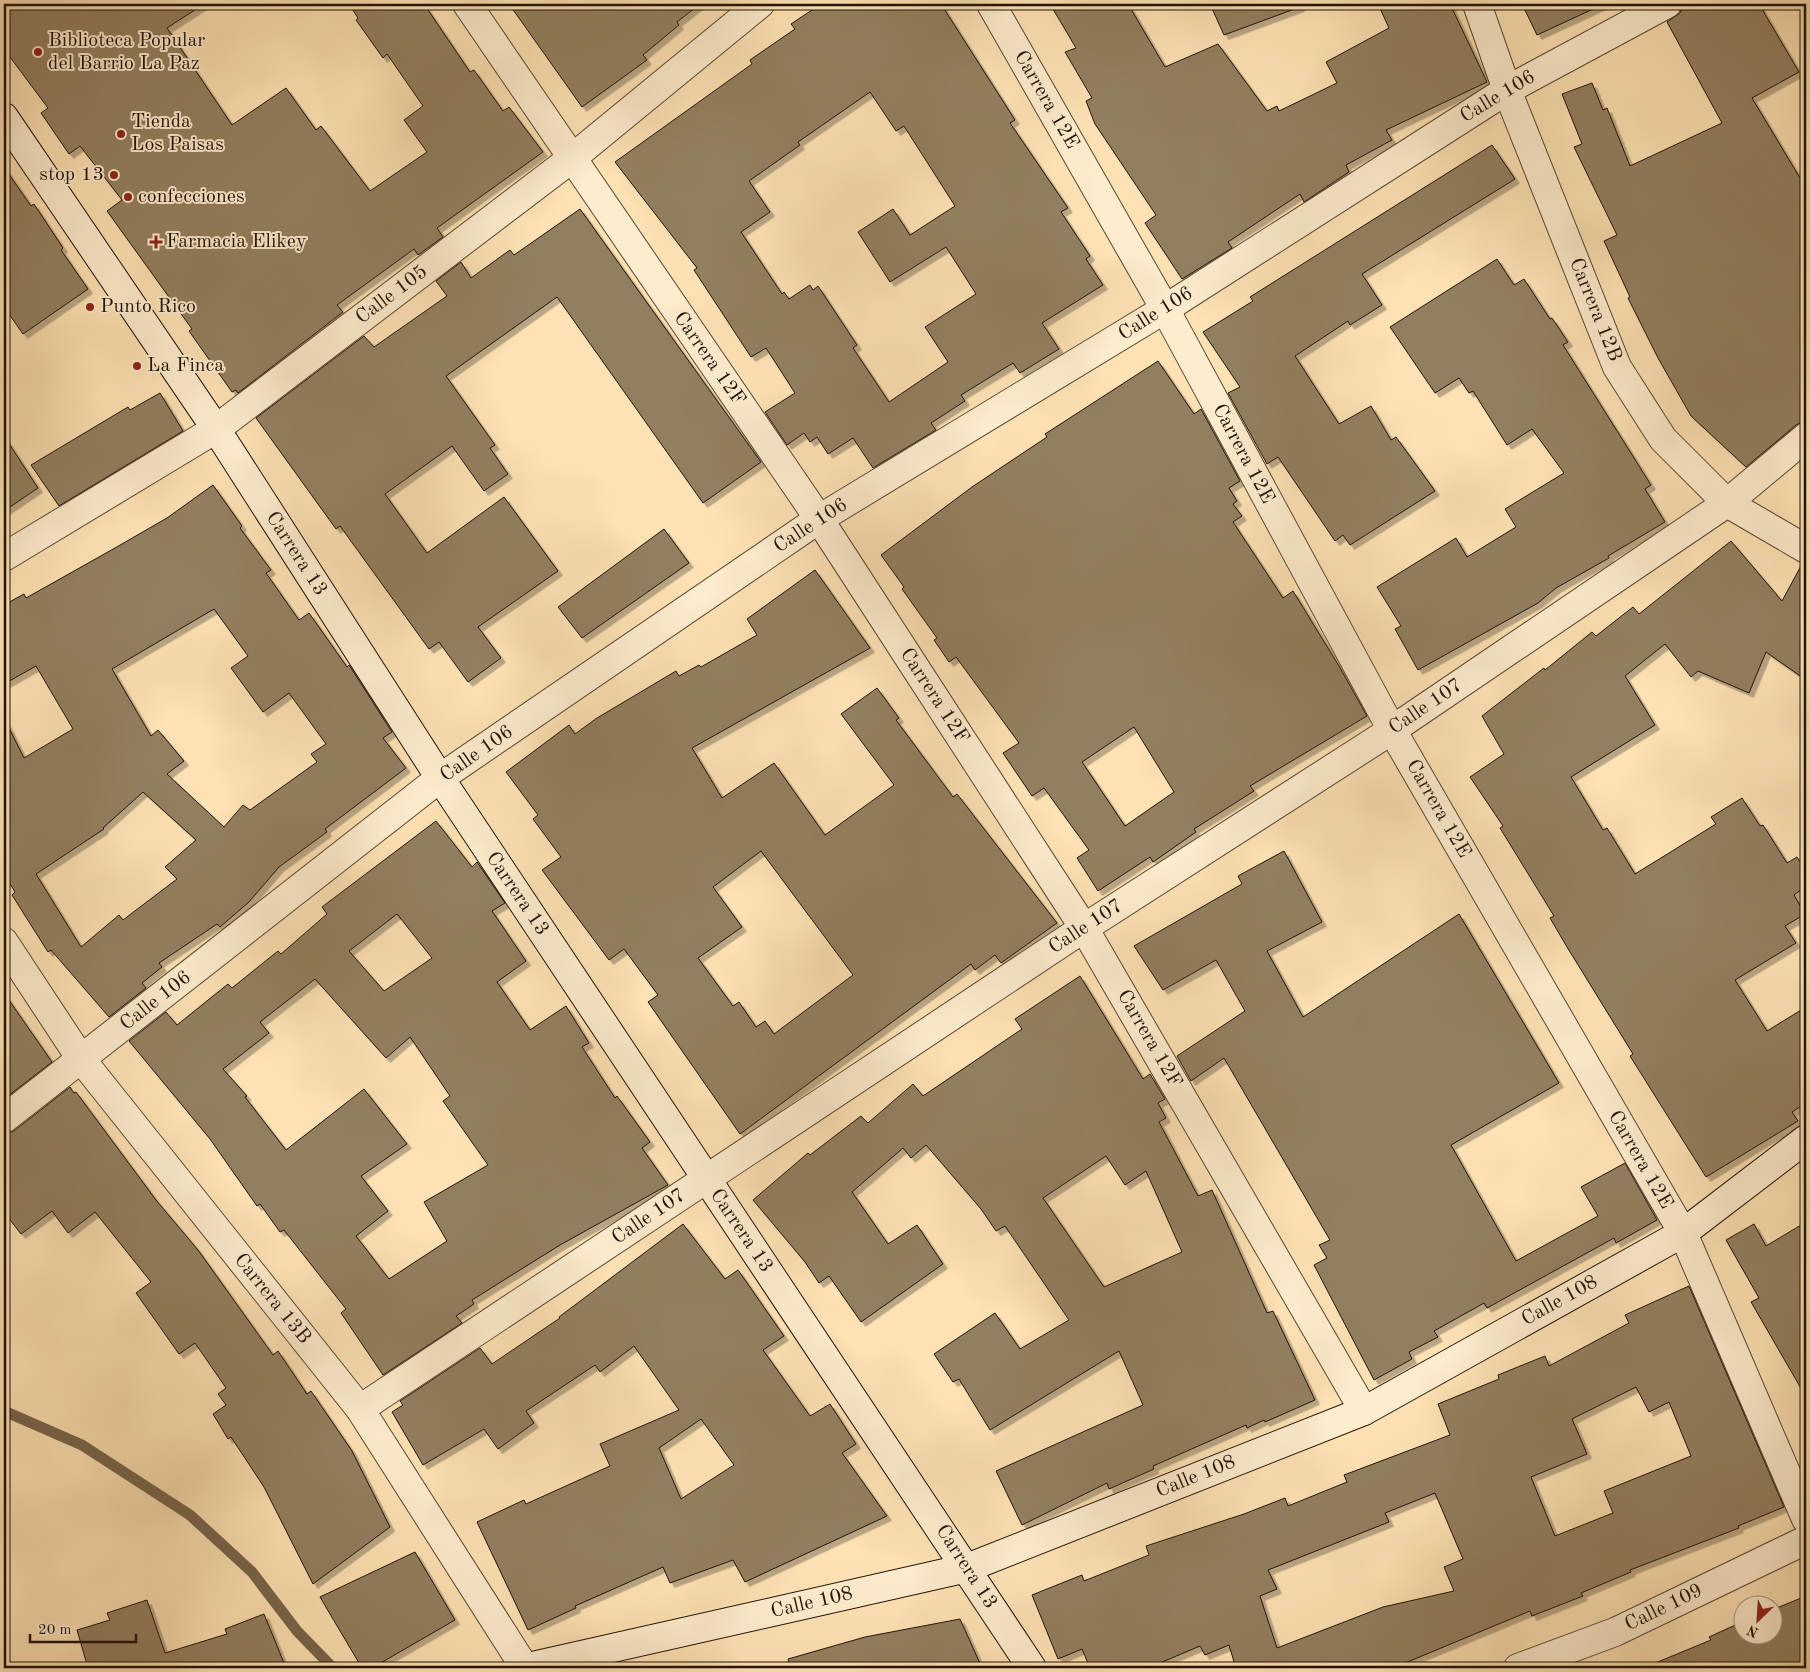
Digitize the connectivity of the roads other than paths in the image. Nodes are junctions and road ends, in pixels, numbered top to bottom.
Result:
1 (467, 4) edge
2 (760, 4) edge
3 (991, 4) edge
4 (1477, 4) edge
5 (1667, 4) edge
6 (1507, 90) junction
7 (4, 117) edge
8 (571, 159) junction
9 (1164, 310) junction
10 (216, 429) junction
11 (1806, 437) edge
12 (1727, 503) junction
13 (819, 519) junction
14 (1806, 549) edge
15 (4, 557) edge
16 (1392, 730) junction
17 (440, 778) junction
18 (1084, 928) junction
19 (4, 942) edge
20 (81, 1059) junction
21 (4, 1119) edge
22 (1806, 1139) edge
23 (706, 1179) junction
24 (1682, 1233) junction
25 (360, 1410) junction
26 (1364, 1411) junction
27 (1806, 1519) edge
28 (1806, 1540) edge
29 (967, 1568) junction
30 (524, 1668) edge
31 (1032, 1668) edge
32 (1518, 1668) edge

1 - 8 street, Carrera 12F
2 - 8 street, Calle 105
3 - 9 street, Carrera 12E
4 - 6 street, Carrera 12B
5 - 6 street, Calle 106
6 - 9 street, Calle 106
6 - 12 street, Carrera 12B
7 - 10 street, Carrera 13
8 - 10 street, Calle 105
8 - 13 street, Carrera 12F
9 - 13 street, Calle 106
9 - 16 street, Carrera 12E
10 - 15 street, Calle 105
10 - 17 street, Carrera 13
11 - 12 street, Calle 107
12 - 14 street, Carrera 12B
12 - 16 street, Calle 107
13 - 17 street, Calle 106
13 - 18 street, Carrera 12F
16 - 18 street, Calle 107
16 - 24 street, Carrera 12E
17 - 20 street, Calle 106
17 - 23 street, Carrera 13
18 - 23 street, Calle 107
18 - 26 street, Carrera 12F
19 - 20 street, Carrera 13B
20 - 21 street, Calle 106
20 - 25 street, Carrera 13B
22 - 24 street, Calle 108
23 - 25 street, Calle 107
23 - 29 street, Carrera 13
24 - 26 street, Calle 108
24 - 27 street, Carrera 12E
25 - 30 street, Carrera 13B
26 - 29 street, Calle 108
28 - 32 street, Calle 109
29 - 30 street, Calle 108
29 - 31 street, Carrera 13

